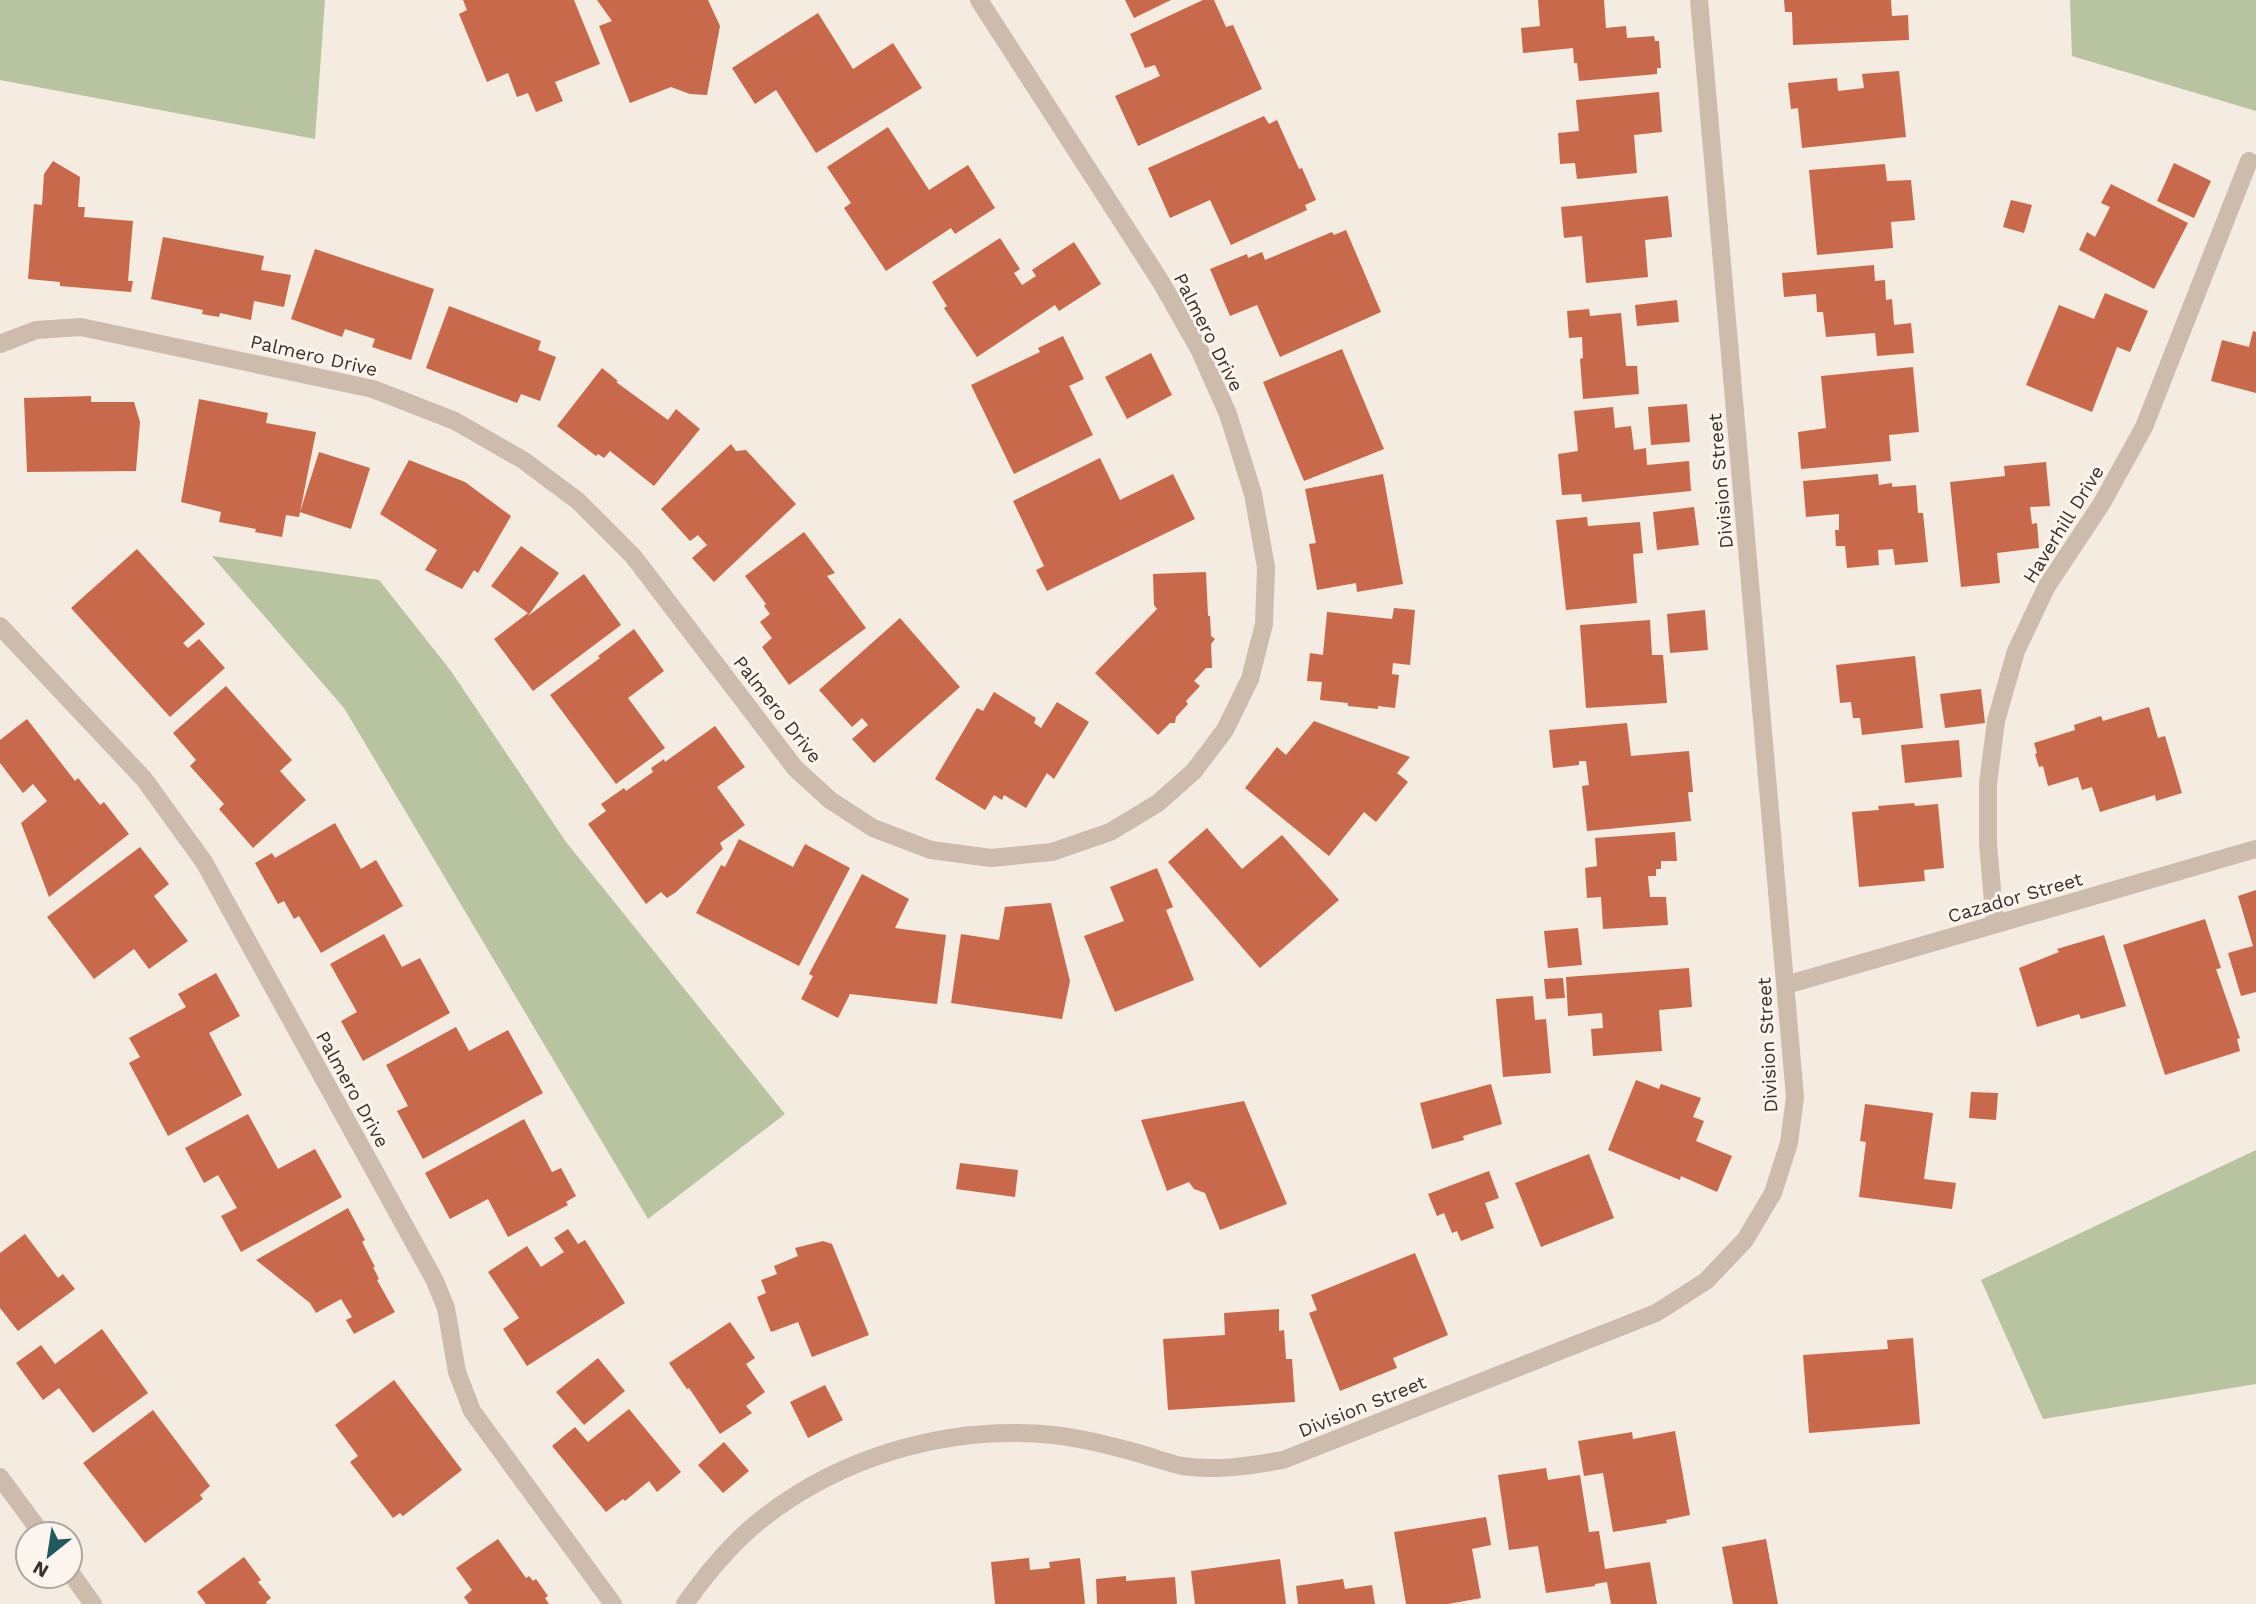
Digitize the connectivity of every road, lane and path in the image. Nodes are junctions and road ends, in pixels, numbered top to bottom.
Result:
1 (979, 0) edge
2 (1699, 0) edge
3 (2249, 161) dead end
4 (0, 344) edge
5 (0, 626) edge
6 (2256, 849) edge
7 (1995, 925) junction
8 (1786, 985) junction
9 (0, 1477) edge
10 (32, 1520) edge
11 (613, 1604) edge
12 (685, 1604) edge

1 - 4 street, Palmero Drive
2 - 8 street, Division Street
3 - 7 street, Haverhill Drive
5 - 11 street, Palmero Drive
6 - 7 street, Cazador Street
7 - 8 street, Cazador Street
8 - 12 street, Division Street
9 - 10 street

